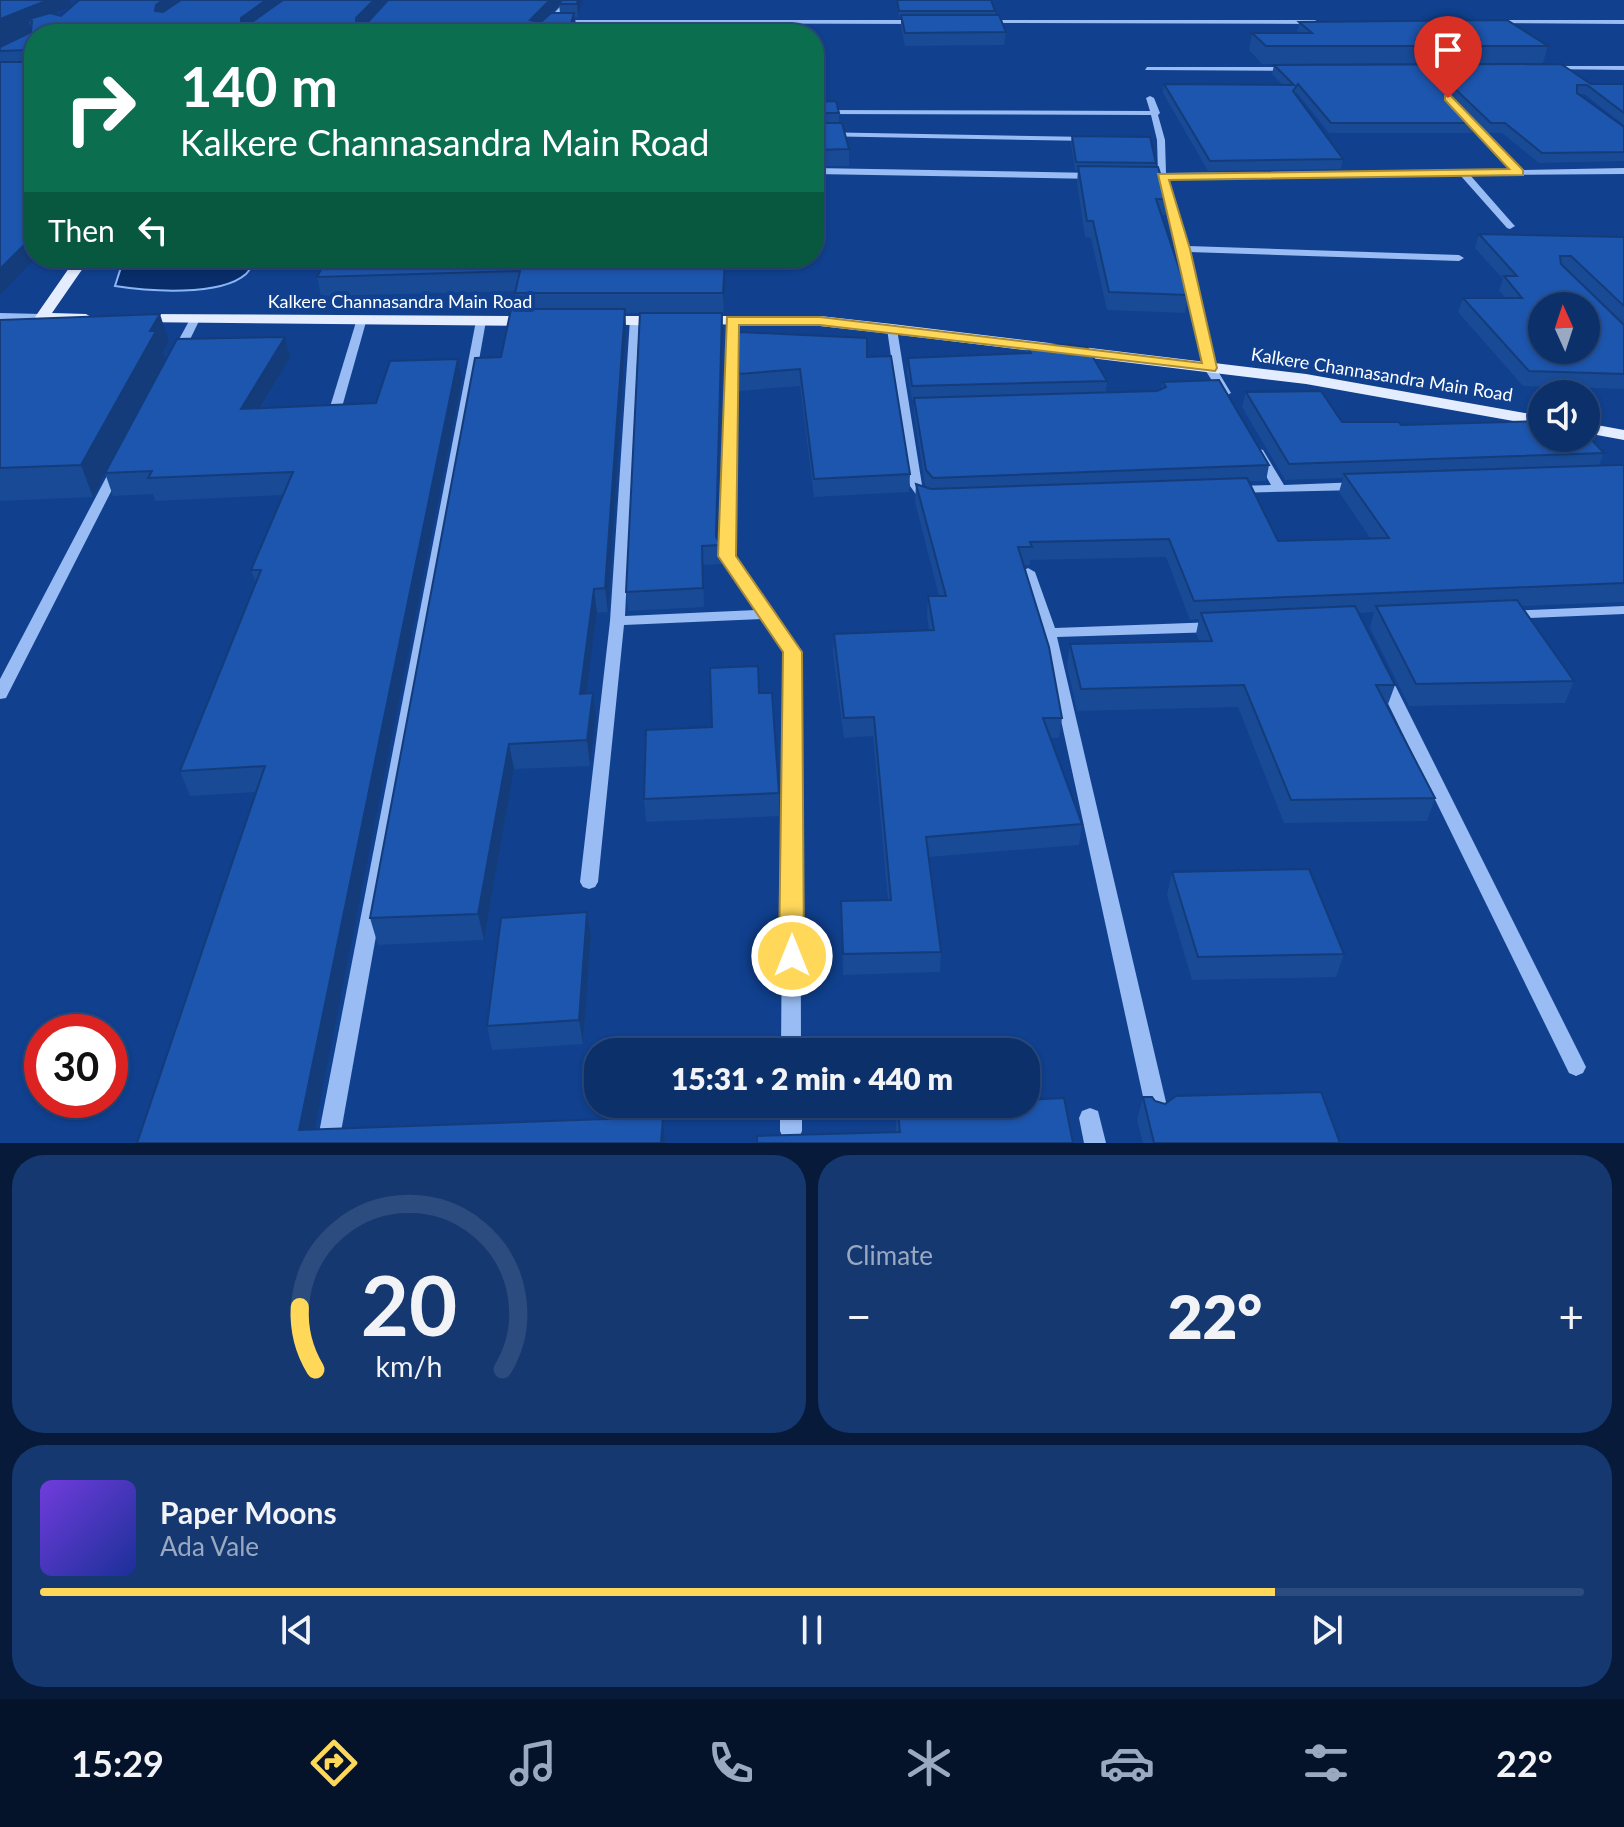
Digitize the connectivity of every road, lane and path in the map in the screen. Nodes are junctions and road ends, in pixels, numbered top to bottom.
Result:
1 (569, 0) edge
2 (548, 22) joint
3 (923, 22) edge
4 (970, 22) edge
5 (1321, 22) edge
6 (1481, 22) edge
7 (1624, 22) edge
8 (1544, 68) edge
9 (1624, 68) edge
10 (1147, 69) dead end
11 (1306, 69) edge
12 (1150, 98) dead end
13 (1458, 109) edge
14 (824, 112) edge
15 (1156, 113) junction
16 (824, 134) edge
17 (1098, 139) edge
18 (1145, 140) edge
19 (1161, 140) junction
20 (1344, 162) edge
21 (824, 171) edge
22 (1624, 171) edge
23 (1463, 173) junction
24 (1519, 173) junction
25 (1353, 175) junction
26 (1115, 176) edge
27 (1130, 176) edge
28 (1162, 177) junction
29 (1510, 226) dead end
30 (1184, 249) junction
31 (1459, 258) dead end
32 (76, 268) edge
33 (0, 316) edge
34 (42, 317) junction
35 (732, 320) junction
36 (194, 321) junction
37 (481, 321) junction
38 (558, 321) edge
39 (588, 321) edge
40 (634, 321) junction
41 (361, 322) junction
42 (892, 329) junction
43 (1210, 368) junction
44 (165, 376) edge
45 (336, 407) edge
46 (904, 407) junction
47 (920, 407) edge
48 (1233, 408) edge
49 (1528, 419) edge
50 (1600, 431) edge
51 (1249, 435) edge
52 (1624, 435) edge
53 (122, 459) edge
54 (1373, 486) edge
55 (1280, 489) junction
56 (1218, 491) edge
57 (940, 501) edge
58 (1028, 572) edge
59 (1624, 610) edge
60 (765, 614) junction
61 (1498, 615) edge
62 (617, 621) junction
63 (1233, 626) edge
64 (1049, 633) junction
65 (1376, 663) edge
66 (0, 694) edge
67 (589, 882) dead end
68 (791, 1038) edge
69 (1576, 1067) dead end
70 (1158, 1115) edge
71 (791, 1118) edge
72 (1090, 1118) dead end
73 (791, 1131) dead end
74 (328, 1143) edge
75 (1095, 1143) edge

1 - 2 street
2 - 3 street
4 - 5 street
6 - 7 street
8 - 9 street
10 - 11 street
12 - 15 street
13 - 24 street
14 - 15 street
15 - 19 street
16 - 17 street
18 - 19 street
19 - 28 street
20 - 25 street
21 - 26 street
22 - 24 street
23 - 24 street
23 - 25 street
23 - 29 street
25 - 28 street
27 - 28 street
28 - 30 street
30 - 31 street
30 - 43 street
32 - 34 main road
33 - 34 street
34 - 36 main road, Kalkere Channasandra Main Road
35 - 40 main road, Kalkere Channasandra Main Road
35 - 42 main road, Kalkere Channasandra Main Road
35 - 60 street
36 - 41 main road, Kalkere Channasandra Main Road
36 - 44 street
37 - 38 main road, Kalkere Channasandra Main Road
37 - 41 main road, Kalkere Channasandra Main Road
37 - 74 street
39 - 40 main road, Kalkere Channasandra Main Road
40 - 62 street
41 - 45 street
42 - 43 main road, Kalkere Channasandra Main Road
42 - 46 street
43 - 48 street
43 - 49 main road, Kalkere Channasandra Main Road
46 - 47 street
46 - 57 street
50 - 52 main road
51 - 55 street
53 - 66 street
54 - 55 street
55 - 56 street
58 - 64 street
59 - 61 street
60 - 62 street
60 - 68 street
62 - 67 street
63 - 64 street
64 - 70 street
65 - 69 street
71 - 73 street
72 - 75 street

